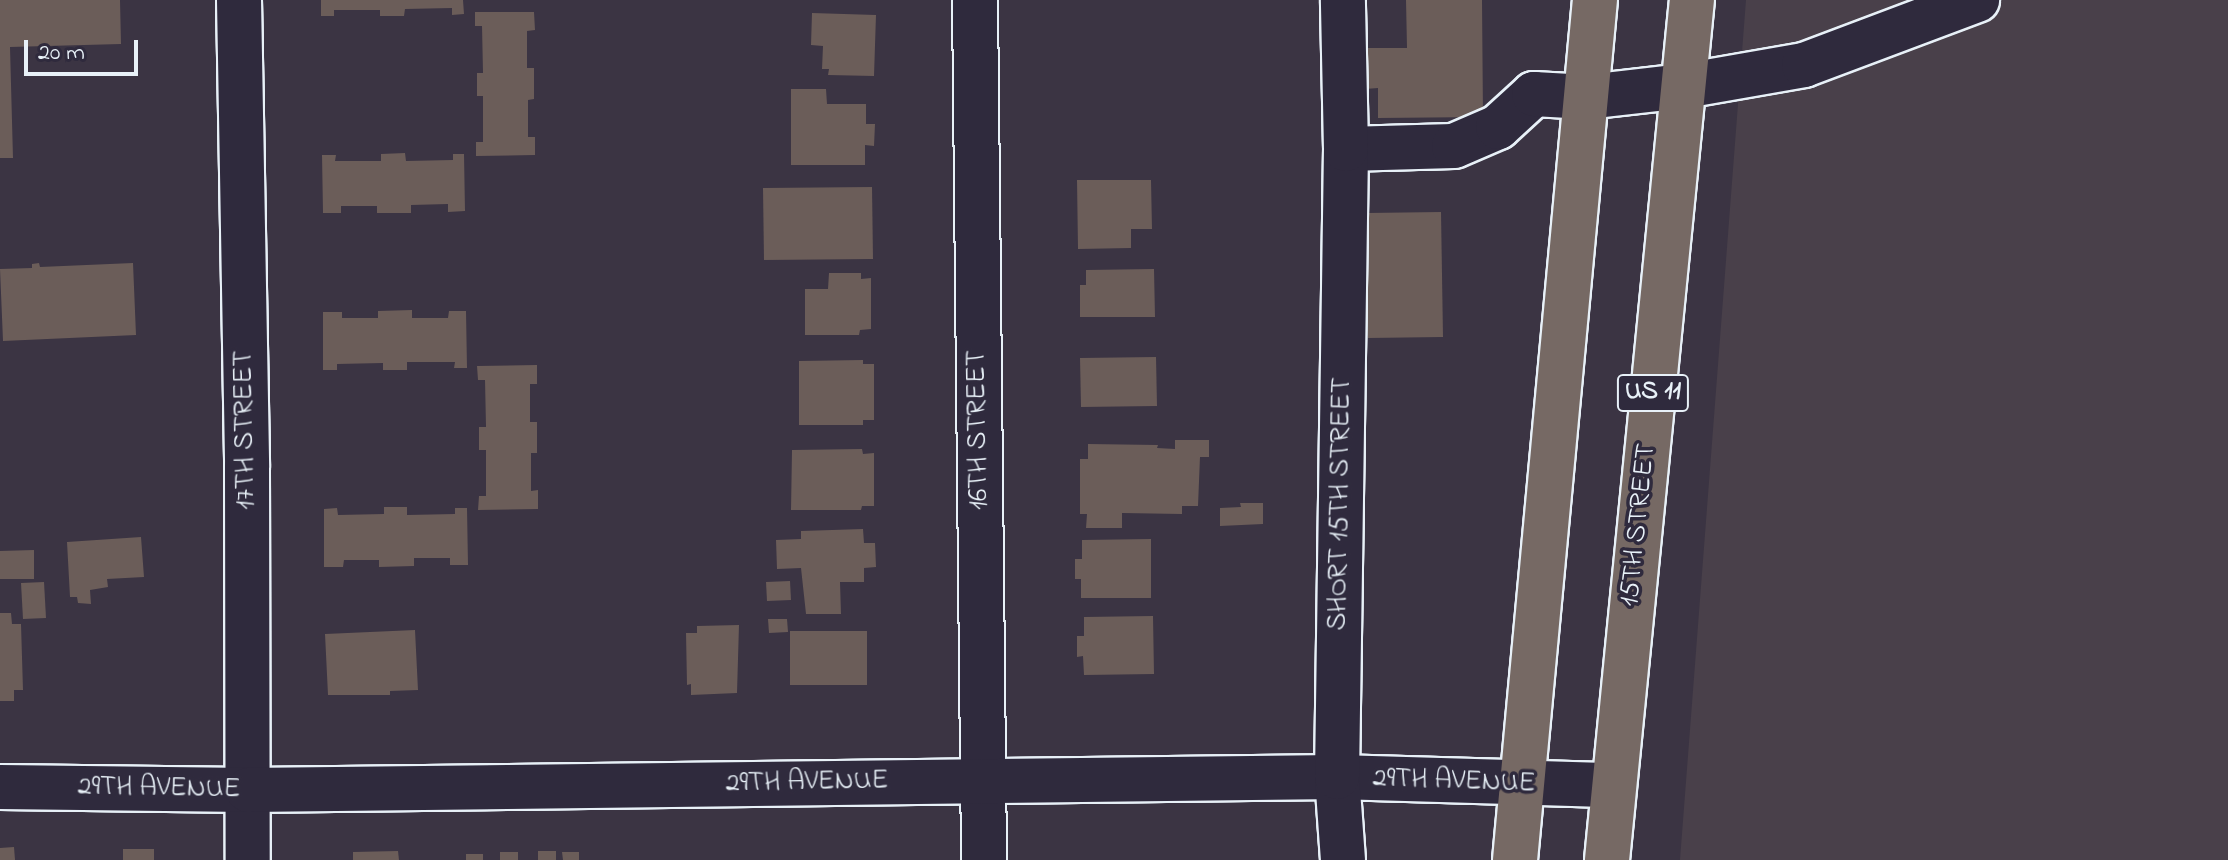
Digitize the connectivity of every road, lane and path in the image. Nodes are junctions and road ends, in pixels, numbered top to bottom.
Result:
1 (239, 0) edge
2 (975, 0) edge
3 (1343, 0) edge
4 (1595, 0) edge
5 (1692, 0) edge
6 (1977, 0) edge
7 (1684, 86) junction
8 (1587, 97) junction
9 (1346, 149) junction
10 (1337, 777) junction
11 (982, 780) junction
12 (1521, 785) junction
13 (1613, 785) junction
14 (0, 787) edge
15 (248, 790) junction
16 (248, 860) edge
17 (984, 860) edge
18 (1343, 860) edge
19 (1515, 860) edge
20 (1607, 860) edge

1 - 15 street, 17TH STREET
2 - 11 street, 16TH STREET
3 - 9 street, SHORT 15TH STREET
4 - 8 main road
5 - 7 main road, 15TH STREET / US 11
6 - 7 street
7 - 8 street
7 - 13 main road, 15TH STREET / US 11
8 - 9 street
8 - 12 main road
9 - 10 street, SHORT 15TH STREET
10 - 11 street, 29TH AVENUE
10 - 12 street, 29TH AVENUE
10 - 18 street, SHORT 15TH STREET
11 - 15 street, 29TH AVENUE
11 - 17 street, 16TH STREET
12 - 13 street, 29TH AVENUE
12 - 19 main road
13 - 20 main road, 15TH STREET / US 11
14 - 15 street, 29TH AVENUE
15 - 16 street, 17TH STREET

